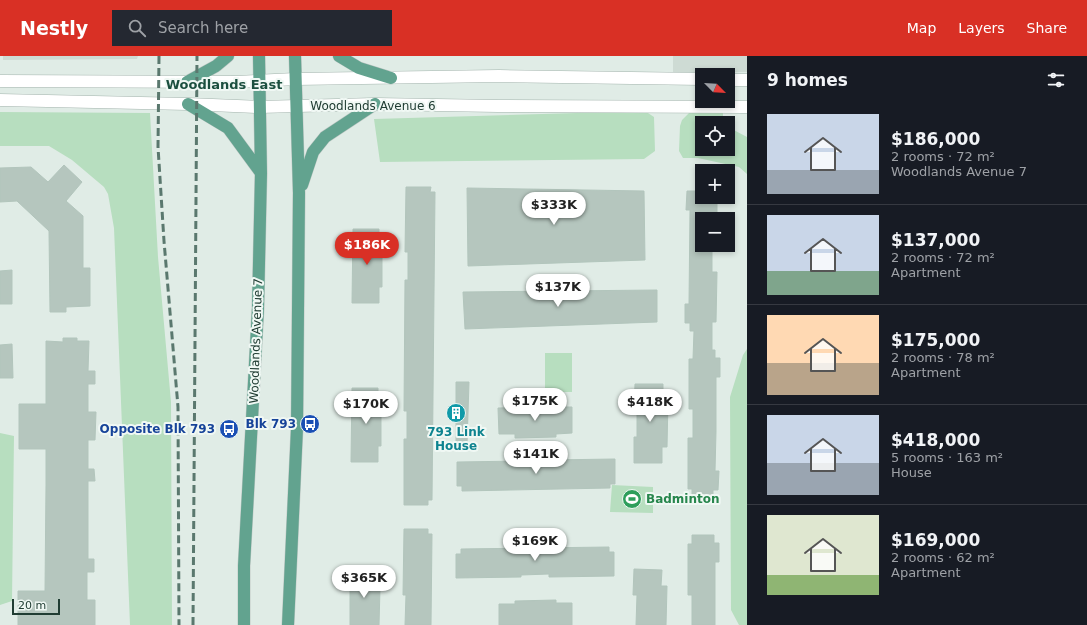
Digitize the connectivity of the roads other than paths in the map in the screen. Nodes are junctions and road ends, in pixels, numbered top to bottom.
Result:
1 (228, 56) edge
2 (259, 56) edge
3 (295, 56) edge
4 (339, 56) edge
5 (391, 78) junction
6 (295, 79) junction
7 (695, 79) edge
8 (735, 80) edge
9 (747, 80) edge
10 (0, 81) edge
11 (260, 81) junction
12 (187, 82) junction
13 (0, 100) edge
14 (188, 104) junction
15 (375, 104) junction
16 (296, 106) junction
17 (259, 107) junction
18 (747, 107) edge
19 (261, 173) junction
20 (299, 193) junction
21 (244, 625) edge
22 (288, 625) edge

1 - 12 main road
2 - 11 main road, Woodlands Avenue 7
3 - 6 main road
4 - 5 main road
5 - 6 street
5 - 7 street
6 - 11 street
6 - 16 main road
8 - 9 street
10 - 12 street
11 - 12 street
11 - 17 main road, Woodlands Avenue 7
13 - 14 street, Woodlands Avenue 6
14 - 17 street, Woodlands Avenue 6
14 - 19 main road
15 - 16 street, Woodlands Avenue 6
15 - 18 street, Woodlands Avenue 6
15 - 20 main road
16 - 17 street, Woodlands Avenue 6
16 - 20 main road
17 - 19 main road, Woodlands Avenue 7
19 - 21 main road, Woodlands Avenue 7
20 - 22 main road

